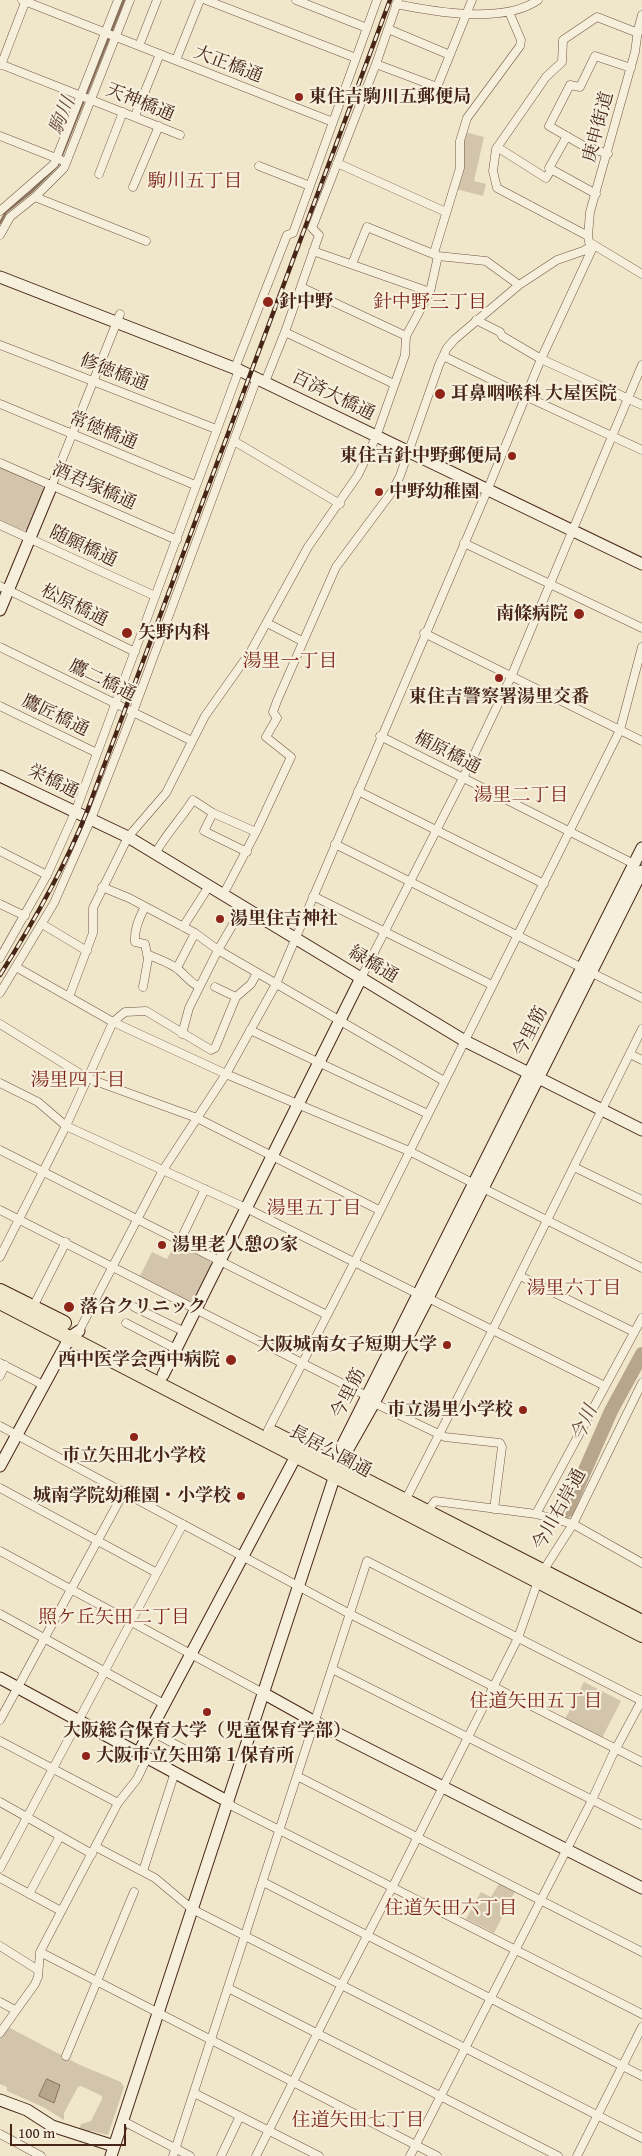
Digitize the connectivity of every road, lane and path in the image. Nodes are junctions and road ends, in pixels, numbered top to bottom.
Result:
1 (25, 0) edge
2 (118, 0) edge
3 (130, 0) edge
4 (157, 0) edge
5 (200, 0) edge
6 (206, 0) edge
7 (296, 0) edge
8 (377, 0) edge
9 (427, 0) edge
10 (472, 0) edge
11 (538, 0) edge
12 (397, 2) edge
13 (422, 9) junction
14 (508, 12) junction
15 (466, 13) junction
16 (642, 15) edge
17 (367, 28) junction
18 (388, 29) junction
19 (638, 33) junction
20 (110, 34) junction
21 (139, 46) junction
22 (160, 54) junction
23 (450, 55) junction
24 (356, 58) junction
25 (176, 60) junction
26 (376, 64) junction
27 (0, 65) edge
28 (631, 68) junction
29 (86, 98) junction
30 (123, 112) junction
31 (135, 116) junction
32 (333, 122) junction
33 (159, 126) junction
34 (180, 135) dead end
35 (0, 136) edge
36 (566, 136) junction
37 (497, 147) junction
38 (608, 154) junction
39 (59, 159) junction
40 (337, 163) junction
41 (259, 166) dead end
42 (551, 170) junction
43 (99, 174) dead end
44 (310, 186) junction
45 (132, 187) dead end
46 (596, 194) junction
47 (35, 197) junction
48 (0, 211) edge
49 (446, 212) junction
50 (0, 235) edge
51 (588, 236) junction
52 (146, 241) dead end
53 (594, 245) junction
54 (313, 251) junction
55 (436, 255) junction
56 (352, 264) junction
57 (642, 274) edge
58 (0, 276) edge
59 (519, 285) junction
60 (301, 287) junction
61 (430, 292) junction
62 (118, 318) junction
63 (476, 320) junction
64 (285, 332) junction
65 (406, 336) junction
66 (0, 344) edge
67 (444, 356) junction
68 (540, 359) junction
69 (642, 365) edge
70 (237, 369) junction
71 (261, 380) junction
72 (93, 381) junction
73 (394, 384) junction
74 (525, 396) junction
75 (628, 399) junction
76 (0, 404) edge
77 (642, 405) edge
78 (216, 429) junction
79 (72, 435) junction
80 (376, 437) junction
81 (612, 437) junction
82 (234, 442) junction
83 (642, 450) edge
84 (408, 452) junction
85 (0, 463) edge
86 (52, 485) junction
87 (195, 485) junction
88 (487, 490) junction
89 (340, 504) junction
90 (0, 525) edge
91 (572, 532) junction
92 (30, 539) junction
93 (177, 540) junction
94 (464, 543) junction
95 (642, 564) edge
96 (550, 585) junction
97 (5, 589) edge
98 (154, 596) junction
99 (0, 610) edge
100 (267, 623) junction
101 (642, 628) edge
102 (424, 633) junction
103 (302, 641) junction
104 (0, 647) edge
105 (642, 647) edge
106 (135, 652) junction
107 (511, 676) junction
108 (115, 704) junction
109 (0, 706) edge
110 (133, 712) junction
111 (620, 730) junction
112 (380, 736) junction
113 (192, 741) junction
114 (642, 741) edge
115 (97, 753) junction
116 (0, 776) edge
117 (463, 778) junction
118 (358, 790) junction
119 (75, 812) junction
120 (214, 813) junction
121 (91, 819) junction
122 (436, 830) junction
123 (256, 832) junction
124 (570, 832) junction
125 (128, 837) junction
126 (335, 844) junction
127 (642, 848) edge
128 (0, 851) edge
129 (247, 852) junction
130 (155, 854) junction
131 (638, 867) edge
132 (47, 874) junction
133 (410, 882) junction
134 (544, 884) junction
135 (209, 886) junction
136 (102, 887) junction
137 (223, 896) junction
138 (313, 896) junction
139 (0, 904) edge
140 (145, 907) junction
141 (243, 908) junction
142 (25, 916) junction
143 (42, 924) junction
144 (183, 927) junction
145 (384, 930) junction
146 (195, 933) junction
147 (518, 936) junction
148 (295, 938) junction
149 (218, 950) junction
150 (87, 951) junction
151 (147, 954) junction
152 (0, 958) edge
153 (16, 967) junction
154 (177, 968) junction
155 (586, 971) junction
156 (257, 973) junction
157 (361, 978) junction
158 (276, 984) junction
159 (492, 985) junction
160 (143, 986) dead end
161 (199, 987) junction
162 (215, 987) dead end
163 (0, 993) edge
164 (68, 997) junction
165 (236, 997) junction
166 (642, 998) edge
167 (339, 1020) junction
168 (113, 1022) junction
169 (0, 1024) edge
170 (642, 1029) edge
171 (250, 1030) junction
172 (182, 1034) junction
173 (465, 1041) junction
174 (630, 1054) junction
175 (642, 1060) edge
176 (318, 1063) junction
177 (226, 1074) junction
178 (534, 1075) junction
179 (87, 1078) junction
180 (444, 1081) junction
181 (0, 1083) edge
182 (297, 1104) junction
183 (603, 1111) junction
184 (428, 1114) junction
185 (197, 1118) junction
186 (66, 1126) junction
187 (642, 1130) edge
188 (0, 1150) edge
189 (410, 1151) junction
190 (273, 1156) junction
191 (574, 1166) junction
192 (163, 1170) junction
193 (43, 1172) junction
194 (478, 1186) junction
195 (205, 1189) junction
196 (642, 1200) edge
197 (246, 1208) junction
198 (0, 1210) edge
199 (379, 1210) junction
200 (20, 1220) junction
201 (138, 1220) junction
202 (546, 1220) junction
203 (180, 1241) junction
204 (66, 1242) junction
205 (0, 1257) edge
206 (220, 1261) junction
207 (355, 1261) junction
208 (114, 1267) junction
209 (642, 1268) edge
210 (520, 1276) junction
211 (0, 1290) edge
212 (423, 1296) junction
213 (0, 1302) edge
214 (33, 1307) junction
215 (134, 1307) dead end
216 (196, 1308) junction
217 (327, 1315) junction
218 (642, 1318) edge
219 (126, 1323) dead end
220 (492, 1331) junction
221 (185, 1332) junction
222 (634, 1332) junction
223 (74, 1334) junction
224 (176, 1349) junction
225 (302, 1363) junction
226 (2, 1364) edge
227 (163, 1375) junction
228 (0, 1376) edge
229 (642, 1383) edge
230 (43, 1385) junction
231 (605, 1386) junction
232 (634, 1398) junction
233 (371, 1400) junction
234 (642, 1402) edge
235 (0, 1426) edge
236 (268, 1430) junction
237 (438, 1434) junction
238 (17, 1435) junction
239 (296, 1456) junction
240 (0, 1466) edge
241 (336, 1471) junction
242 (0, 1488) edge
243 (124, 1492) junction
244 (405, 1501) junction
245 (494, 1509) junction
246 (427, 1512) junction
247 (536, 1514) junction
248 (183, 1524) junction
249 (573, 1524) junction
250 (97, 1540) junction
251 (0, 1552) edge
252 (243, 1555) junction
253 (640, 1562) edge
254 (157, 1573) junction
255 (540, 1576) junction
256 (298, 1586) junction
257 (71, 1589) junction
258 (0, 1614) edge
259 (350, 1614) junction
260 (131, 1622) junction
261 (642, 1622) edge
262 (642, 1636) edge
263 (44, 1638) junction
264 (518, 1638) junction
265 (190, 1654) junction
266 (332, 1669) junction
267 (104, 1671) junction
268 (0, 1678) edge
269 (493, 1686) junction
270 (18, 1688) junction
271 (263, 1692) junction
272 (642, 1700) edge
273 (164, 1704) junction
274 (78, 1719) junction
275 (0, 1720) edge
276 (315, 1722) junction
277 (150, 1730) junction
278 (468, 1736) junction
279 (0, 1741) edge
280 (616, 1748) junction
281 (192, 1753) dead end
282 (143, 1755) junction
283 (642, 1762) edge
284 (52, 1768) junction
285 (175, 1772) junction
286 (297, 1776) junction
287 (443, 1787) junction
288 (592, 1800) junction
289 (227, 1801) junction
290 (0, 1802) edge
291 (118, 1803) junction
292 (26, 1816) junction
293 (642, 1825) edge
294 (280, 1830) junction
295 (60, 1836) junction
296 (417, 1837) junction
297 (566, 1850) junction
298 (94, 1851) junction
299 (0, 1868) edge
300 (143, 1871) junction
301 (0, 1878) edge
302 (263, 1882) junction
303 (393, 1886) junction
304 (642, 1888) edge
305 (134, 1892) dead end
306 (29, 1894) junction
307 (541, 1900) junction
308 (192, 1909) junction
309 (62, 1911) junction
310 (368, 1934) junction
311 (245, 1937) junction
312 (1, 1948) edge
313 (516, 1949) junction
314 (40, 1952) junction
315 (642, 1952) edge
316 (38, 1970) junction
317 (98, 1982) junction
318 (342, 1984) junction
319 (228, 1988) junction
320 (491, 1998) junction
321 (0, 2002) edge
322 (15, 2010) junction
323 (159, 2013) junction
324 (642, 2014) edge
325 (642, 2027) edge
326 (0, 2033) edge
327 (317, 2034) junction
328 (211, 2039) junction
329 (464, 2049) junction
330 (66, 2056) dead end
331 (623, 2066) junction
332 (642, 2076) edge
333 (293, 2082) junction
334 (194, 2093) junction
335 (440, 2097) junction
336 (0, 2100) edge
337 (240, 2116) junction
338 (598, 2116) junction
339 (123, 2121) junction
340 (269, 2131) junction
341 (0, 2134) edge
342 (642, 2138) edge
343 (416, 2145) junction
344 (113, 2151) edge
345 (174, 2152) edge
346 (41, 2156) edge
347 (190, 2156) edge
348 (220, 2156) edge
349 (256, 2156) edge
350 (319, 2156) edge
351 (410, 2156) edge
352 (438, 2156) edge
353 (558, 2156) edge
354 (577, 2156) edge

1 - 20 street, 大正橋通
1 - 27 street
2 - 20 street
3 - 20 street
4 - 21 street
5 - 25 street
6 - 24 street
7 - 17 street
8 - 17 street
9 - 13 street
10 - 15 street
11 - 14 street
12 - 13 street
12 - 18 street
13 - 15 street
14 - 15 street
14 - 49 street
15 - 23 street
16 - 19 street, 庚申街道
17 - 24 street
18 - 23 street
18 - 26 street
19 - 28 street, 庚申街道
19 - 37 street
20 - 21 street, 大正橋通
20 - 29 street
21 - 22 street, 大正橋通
22 - 25 street, 大正橋通
22 - 31 street
23 - 26 street
24 - 32 street
25 - 32 street, 大正橋通
26 - 40 street
27 - 29 street, 天神橋通
28 - 36 street
28 - 38 street, 庚申街道
29 - 30 street, 天神橋通
29 - 39 street
29 - 47 street
30 - 31 street, 天神橋通
30 - 43 street
31 - 33 street, 天神橋通
32 - 44 street
33 - 34 street, 天神橋通
33 - 45 street
35 - 39 street
36 - 38 street
36 - 42 street
37 - 42 street
37 - 51 street
38 - 46 street, 庚申街道
39 - 48 street
40 - 49 street
40 - 54 street
41 - 44 street
42 - 46 street
44 - 70 street
46 - 51 street, 庚申街道
47 - 50 street
47 - 52 street
49 - 55 street
51 - 53 street
53 - 57 street
53 - 59 street
53 - 68 street
54 - 56 street
54 - 60 street
55 - 56 street
55 - 59 street
55 - 61 street
56 - 61 street
58 - 62 street, 百済大橋通
59 - 63 street
60 - 64 street
60 - 65 street
61 - 65 street
62 - 70 street, 百済大橋通
62 - 72 street
63 - 67 street
63 - 68 street
64 - 71 street
64 - 73 street
65 - 73 street
66 - 72 street, 修徳橋通
67 - 74 street
67 - 84 street
68 - 74 street
68 - 75 street
69 - 75 street
70 - 71 street, 百済大橋通
70 - 78 street
71 - 80 street, 百済大橋通
71 - 82 street
72 - 78 street, 修徳橋通
72 - 79 street
73 - 80 street
74 - 81 street
74 - 88 street
75 - 77 street
75 - 81 street
76 - 79 street, 常徳橋通
78 - 87 street
79 - 86 street
79 - 87 street, 常徳橋通
80 - 84 street, 百済大橋通
80 - 89 street
81 - 83 street
81 - 91 street
82 - 89 street
82 - 110 street
84 - 88 street, 百済大橋通
84 - 103 street
85 - 86 street, 酒君塚橋通
86 - 92 street
86 - 93 street, 酒君塚橋通
87 - 93 street
88 - 91 street, 百済大橋通
88 - 94 street
89 - 100 street
90 - 92 street, 随願橋通
91 - 95 street, 百済大橋通
91 - 96 street
92 - 97 street
92 - 98 street, 随願橋通
93 - 98 street
94 - 96 street
94 - 102 street
96 - 101 street
96 - 107 street
97 - 99 street
97 - 106 street, 松原橋通
98 - 106 street
100 - 103 street
100 - 113 street
102 - 107 street
102 - 112 street
103 - 123 street
104 - 108 street, 鷹二橋通
105 - 111 street
106 - 108 street
107 - 111 street
107 - 117 street
108 - 110 street, 鷹二橋通
108 - 115 street
109 - 115 street, 鷹匠橋通
110 - 113 street, 鷹二橋通
110 - 121 street
111 - 114 street
111 - 124 street
112 - 117 street, 楯原橋通
112 - 118 street
113 - 125 street
115 - 119 street
116 - 119 street, 栄橋通
117 - 122 street
117 - 124 street, 楯原橋通
118 - 122 street
118 - 126 street
119 - 121 street, 栄橋通
119 - 132 street
120 - 123 street
120 - 129 street
120 - 130 street
121 - 125 street, 緑橋通
121 - 143 street
122 - 133 street
122 - 134 street
123 - 129 street
124 - 131 street, 楯原橋通
124 - 134 street
125 - 130 street, 緑橋通
125 - 136 street
126 - 133 street
126 - 138 street
127 - 131 street, 今里筋
128 - 132 street
129 - 137 street
130 - 135 street, 緑橋通
131 - 155 street, 今里筋
132 - 142 street
133 - 145 street
133 - 147 street
134 - 147 street
135 - 137 street, 緑橋通
135 - 144 street
136 - 140 street
136 - 150 street
137 - 141 street, 緑橋通
138 - 145 street
138 - 148 street
139 - 142 street
140 - 144 street
140 - 151 street
141 - 148 street, 緑橋通
141 - 149 street
142 - 152 street
143 - 150 street
143 - 153 street
144 - 146 street
145 - 157 street
145 - 159 street
146 - 149 street
146 - 154 street
147 - 155 street
147 - 159 street
148 - 157 street, 緑橋通
148 - 158 street
149 - 156 street
149 - 161 street
150 - 164 street
151 - 154 street
151 - 160 street
153 - 163 street
153 - 164 street
154 - 161 street
155 - 166 street
155 - 178 street, 今里筋
156 - 158 street
156 - 165 street
157 - 167 street
157 - 173 street, 緑橋通
158 - 167 street
158 - 171 street
159 - 173 street
161 - 172 street
162 - 165 street
164 - 168 street
165 - 172 street
167 - 176 street
167 - 180 street
168 - 172 street
168 - 177 street
168 - 179 street
169 - 179 street
170 - 174 street
171 - 176 street
171 - 177 street
173 - 178 street, 緑橋通
173 - 180 street
174 - 175 street
174 - 183 street
176 - 182 street
176 - 184 street
177 - 182 street
177 - 185 street
178 - 183 street, 緑橋通
178 - 194 street, 今里筋
179 - 185 street
179 - 186 street
180 - 184 street
181 - 186 street
182 - 189 street
182 - 190 street
183 - 187 street, 緑橋通
183 - 191 street
184 - 189 street
185 - 190 street
185 - 192 street
186 - 192 street
186 - 193 street
188 - 193 street
189 - 194 street
189 - 199 street
190 - 197 street
190 - 199 street
191 - 196 street
191 - 202 street
192 - 195 street
192 - 201 street
193 - 200 street
193 - 201 street
194 - 202 street
194 - 212 street, 今里筋
195 - 197 street
195 - 203 street
197 - 206 street
197 - 207 street
198 - 200 street
199 - 207 street
200 - 204 street
200 - 205 street
201 - 203 street
201 - 208 street
202 - 209 street
202 - 210 street
203 - 206 street
204 - 208 street
204 - 214 street
206 - 216 street
206 - 217 street
207 - 212 street
207 - 217 street
208 - 216 street
208 - 223 street
210 - 220 street
210 - 222 street
211 - 214 highway, 長居公園通
212 - 220 street
212 - 233 street, 今里筋
213 - 223 highway, 長居公園通
214 - 223 highway, 長居公園通
215 - 221 street
216 - 221 street
216 - 225 street
217 - 225 street
218 - 222 street
219 - 224 street
220 - 231 street
220 - 237 street
221 - 224 street
222 - 231 street
223 - 227 highway, 長居公園通
223 - 230 street
223 - 239 highway, 長居公園通
224 - 227 street
225 - 233 street
225 - 236 street
226 - 228 street
226 - 230 street
227 - 236 highway, 長居公園通
229 - 232 street, 今川右岸通
230 - 238 street
231 - 247 street
232 - 234 street
232 - 249 street, 今川右岸通
233 - 237 street
233 - 241 street, 今里筋
235 - 238 street
236 - 241 highway, 長居公園通
237 - 244 street
237 - 245 street
238 - 240 street
238 - 243 street
239 - 241 highway, 長居公園通
239 - 252 street
241 - 244 highway, 長居公園通
241 - 255 highway, 長居公園通
241 - 256 street, 今里筋
242 - 250 street
243 - 248 street
243 - 250 street
244 - 246 highway, 長居公園通
245 - 246 street
245 - 247 street
246 - 255 highway, 長居公園通
247 - 249 street
248 - 252 street
248 - 254 street
249 - 253 street
249 - 255 street, 今川右岸通
250 - 254 street
250 - 257 street
251 - 257 street
252 - 256 street
252 - 265 street
254 - 260 street
255 - 261 highway, 長居公園通
255 - 262 highway, 長居公園通
255 - 264 street, 今川右岸通
256 - 259 street
256 - 271 street, 今里筋
257 - 260 street
257 - 263 street
258 - 263 street
259 - 264 street
259 - 266 street
259 - 269 street
260 - 265 street
260 - 267 street
263 - 267 street
263 - 270 street
264 - 269 street, 今川右岸通
264 - 272 street
265 - 271 street
265 - 273 street
266 - 276 street
266 - 278 street
267 - 273 street
267 - 274 street
268 - 270 street
269 - 278 street, 今川右岸通
269 - 280 street
270 - 274 street
270 - 275 street
271 - 276 street
271 - 289 street, 今里筋
272 - 280 street
273 - 277 street
274 - 282 street
274 - 284 street
276 - 286 street
276 - 287 street
277 - 281 street
277 - 282 street
278 - 287 street, 今川右岸通
278 - 288 street
279 - 284 street
280 - 283 street
280 - 288 street
282 - 285 street
282 - 291 street
284 - 291 street
284 - 292 street
285 - 289 street
285 - 300 street
286 - 294 street
286 - 296 street
287 - 296 street, 今川右岸通
287 - 297 street
288 - 293 street
288 - 297 street
289 - 294 street
289 - 308 street, 今里筋
290 - 292 street
291 - 298 street
292 - 295 street
292 - 299 street
294 - 302 street
294 - 303 street
295 - 298 street
295 - 306 street
296 - 303 street, 今川右岸通
296 - 307 street
297 - 304 street
297 - 307 street
298 - 300 street
298 - 309 street
300 - 308 street
301 - 306 street
302 - 310 street
302 - 311 street
303 - 310 street, 今川右岸通
303 - 313 street
305 - 317 street
306 - 309 street
307 - 313 street
307 - 315 street
308 - 311 street
308 - 323 street, 今里筋
309 - 314 street
310 - 318 street, 今川右岸通
310 - 320 street
311 - 318 street
311 - 319 street
312 - 316 street
313 - 320 street
313 - 324 street
314 - 316 street
314 - 317 street
316 - 322 street
317 - 323 street
317 - 330 street
318 - 327 street, 今川右岸通
318 - 329 street
319 - 327 street
319 - 328 street
320 - 329 street
320 - 331 street
321 - 322 street
322 - 326 street
323 - 328 street
323 - 339 street, 今里筋
325 - 331 street
327 - 333 street, 今川右岸通
327 - 335 street
328 - 333 street
328 - 334 street
329 - 335 street
329 - 338 street
331 - 332 street
331 - 338 street
333 - 340 street, 今川右岸通
333 - 343 street
334 - 337 street
334 - 345 street
335 - 343 street
335 - 353 street
336 - 344 street
337 - 340 street
337 - 348 street
338 - 342 street
338 - 354 street
339 - 344 street, 今里筋
339 - 345 street
340 - 349 street, 今川右岸通
340 - 350 street
341 - 346 street
343 - 351 street
343 - 352 street
345 - 347 street

